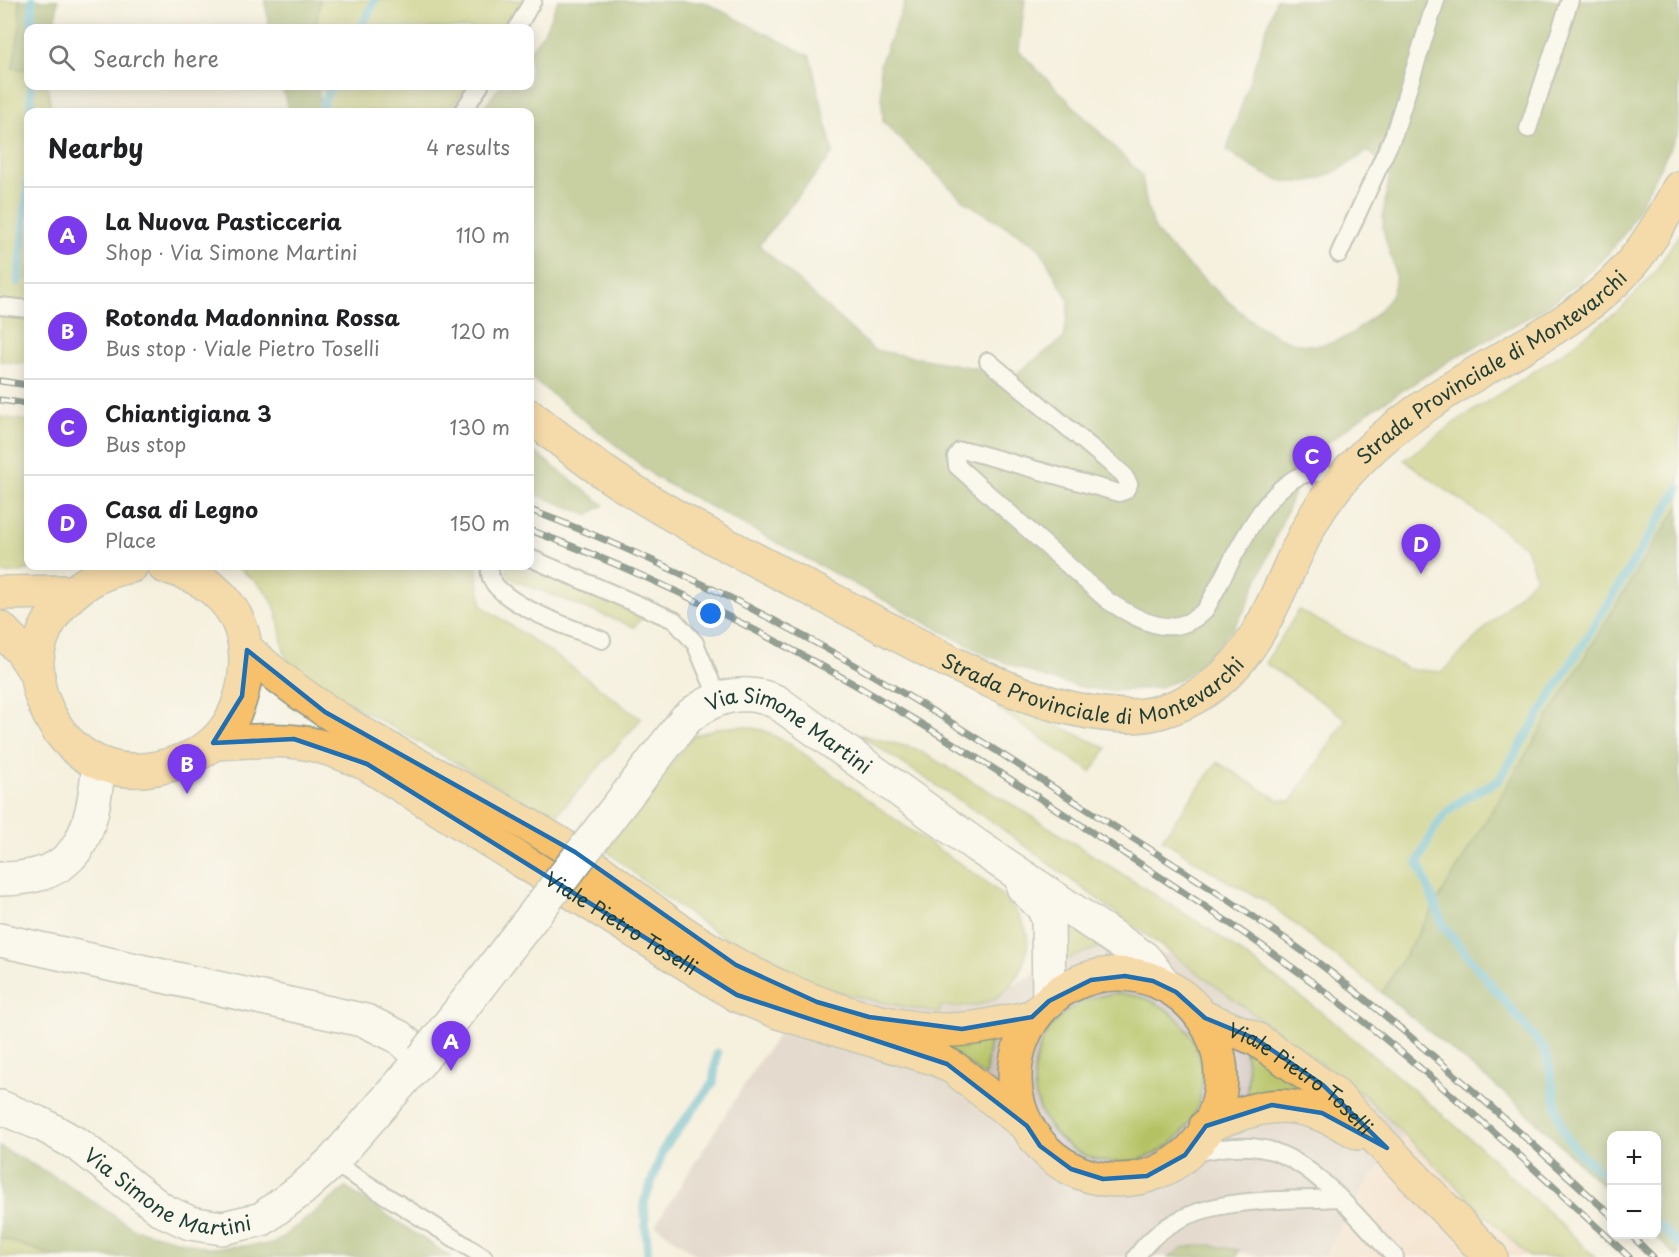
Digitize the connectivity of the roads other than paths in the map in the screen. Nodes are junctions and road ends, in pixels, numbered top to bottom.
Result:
1 (533, 0) edge
2 (1436, 0) edge
3 (1570, 0) edge
4 (519, 24) edge
5 (477, 90) edge
6 (465, 108) edge
7 (1528, 129) dead end
8 (1679, 188) edge
9 (1339, 254) dead end
10 (0, 306) edge
11 (24, 309) edge
12 (987, 361) dead end
13 (534, 419) edge
14 (1343, 478) junction
15 (534, 560) edge
16 (116, 570) edge
17 (178, 570) edge
18 (491, 570) edge
19 (206, 575) edge
20 (71, 592) junction
21 (0, 593) edge
22 (0, 628) edge
23 (602, 640) dead end
24 (246, 650) junction
25 (38, 676) junction
26 (718, 698) junction
27 (213, 743) junction
28 (99, 764) junction
29 (977, 846) junction
30 (0, 879) edge
31 (0, 940) edge
32 (1165, 985) junction
33 (1040, 1009) junction
34 (1205, 1018) junction
35 (423, 1058) junction
36 (0, 1107) edge
37 (1027, 1126) junction
38 (1206, 1126) junction
39 (1387, 1148) junction
40 (1185, 1155) junction
41 (332, 1162) junction
42 (1338, 1198) junction
43 (484, 1257) edge
44 (1136, 1257) edge
45 (1395, 1257) edge
46 (1491, 1257) edge

1 - 4 lane
2 - 9 lane
3 - 7 lane
5 - 6 lane
8 - 14 main road, Strada Provinciale di Montevarchi
10 - 11 lane
12 - 14 lane
13 - 14 main road, Strada Provinciale di Montevarchi
15 - 26 lane
16 - 20 main road, Viale Pietro Toselli
17 - 19 main road, Viale Pietro Toselli
18 - 23 lane
19 - 24 main road, Viale Pietro Toselli
20 - 21 main road
20 - 25 main road, Viale Pietro Toselli
22 - 25 main road, Viale Pietro Toselli
24 - 27 main road, Viale Pietro Toselli
24 - 33 main road, Viale Pietro Toselli
25 - 28 main road, Viale Pietro Toselli
26 - 29 street, Via Simone Martini
26 - 35 street, Via Simone Martini, bridge
27 - 28 main road, Viale Pietro Toselli
27 - 37 main road, Viale Pietro Toselli
28 - 30 street
29 - 32 street, Via Simone Martini
29 - 33 street, Via Simone Martini
31 - 35 street
32 - 33 main road, Viale Pietro Toselli
32 - 34 main road, Viale Pietro Toselli
33 - 37 main road, Viale Pietro Toselli
34 - 38 main road, Viale Pietro Toselli
34 - 39 main road, Viale Pietro Toselli
35 - 41 street, Via Simone Martini
36 - 41 street, Via Simone Martini
37 - 40 main road, Viale Pietro Toselli
38 - 39 main road, Viale Pietro Toselli
38 - 40 main road, Viale Pietro Toselli
39 - 46 main road, Viale Pietro Toselli
40 - 42 lane
41 - 43 lane
42 - 44 lane
42 - 45 lane

